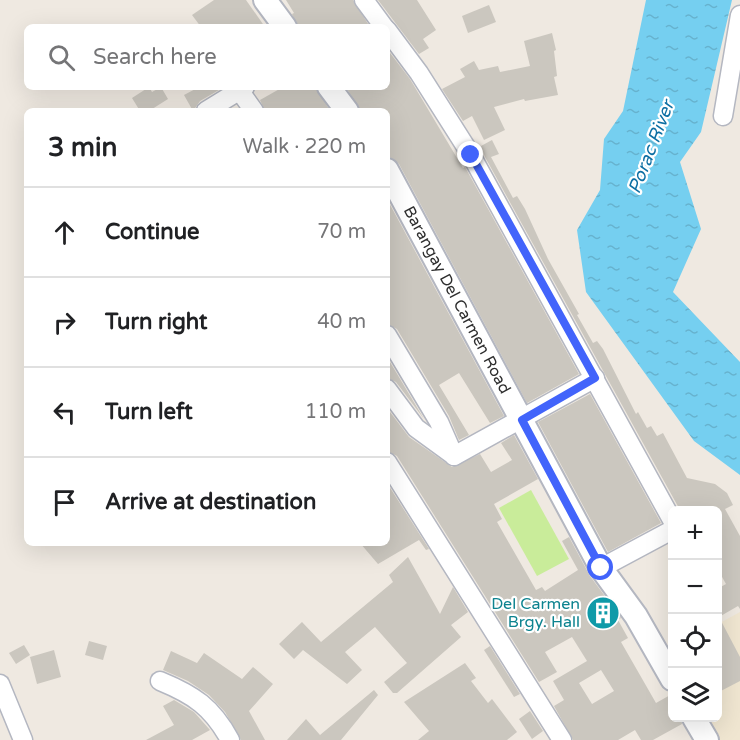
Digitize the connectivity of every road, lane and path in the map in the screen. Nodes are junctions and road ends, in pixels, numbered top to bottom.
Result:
1 (265, 0) edge
2 (364, 0) edge
3 (740, 15) edge
4 (283, 24) edge
5 (382, 24) edge
6 (390, 34) edge
7 (240, 90) edge
8 (243, 90) edge
9 (331, 90) edge
10 (211, 108) edge
11 (252, 108) edge
12 (345, 108) edge
13 (723, 116) dead end
14 (390, 176) edge
15 (390, 340) edge
16 (595, 378) junction
17 (390, 400) edge
18 (522, 420) junction
19 (454, 456) junction
20 (390, 467) edge
21 (668, 513) edge
22 (668, 532) edge
23 (601, 568) junction
24 (668, 672) edge
25 (160, 681) dead end
26 (0, 684) edge
27 (697, 722) edge
28 (23, 740) edge
29 (230, 740) edge
30 (562, 740) edge
31 (707, 740) edge

1 - 4 street
2 - 5 street
3 - 13 street
6 - 16 street
7 - 10 street
8 - 11 street
9 - 12 street
14 - 18 street, Barangay Del Carmen Road
15 - 19 street
16 - 18 street
16 - 21 street
17 - 19 street
18 - 19 street
18 - 23 street, Barangay Del Carmen Road
20 - 30 street
22 - 23 street
23 - 24 street, Barangay Del Carmen Road
25 - 29 street
26 - 28 street
27 - 31 street

